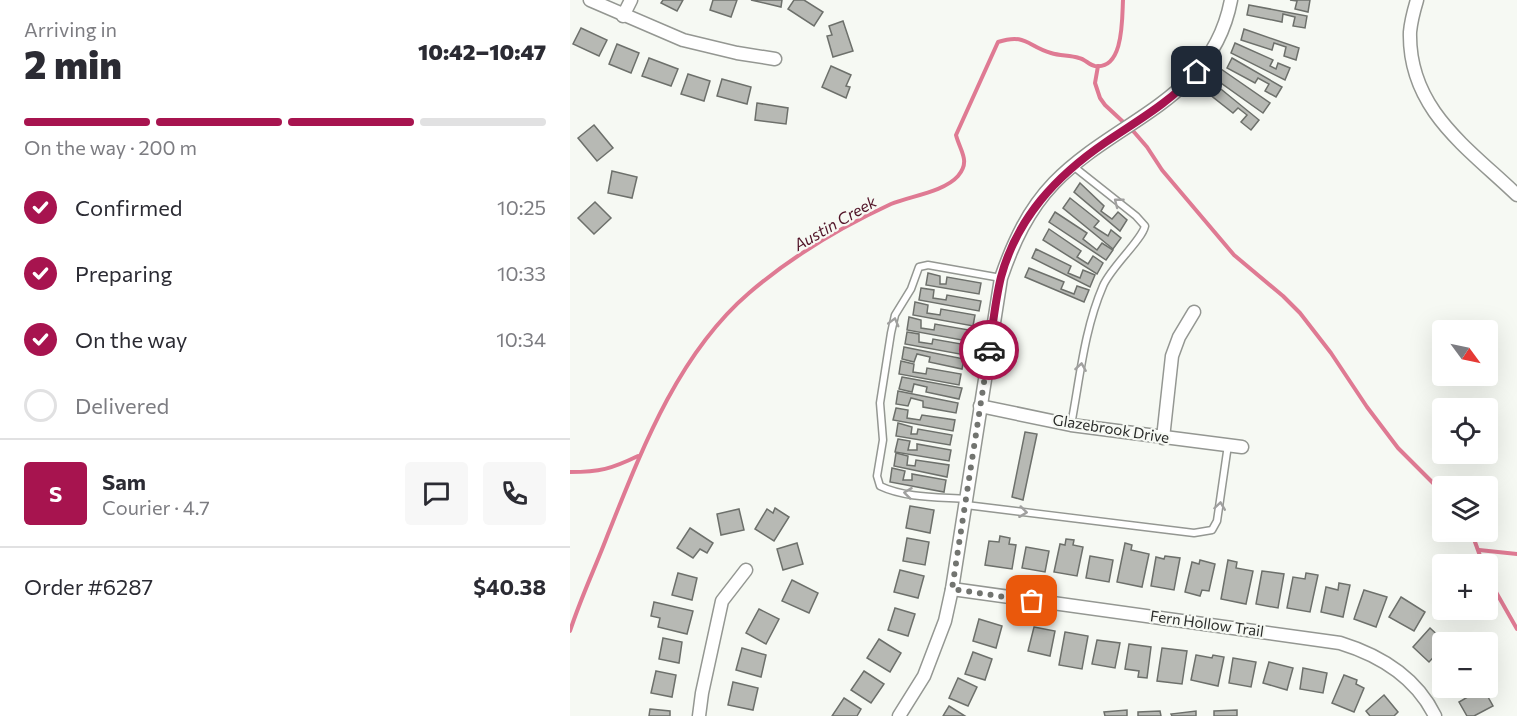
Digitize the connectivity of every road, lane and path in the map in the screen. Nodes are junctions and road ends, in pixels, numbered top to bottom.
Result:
1 (590, 0) edge
2 (631, 0) edge
3 (1231, 0) edge
4 (1417, 0) edge
5 (623, 16) junction
6 (775, 59) dead end
7 (1073, 166) junction
8 (1517, 195) edge
9 (1001, 278) junction
10 (1194, 312) dead end
11 (980, 406) junction
12 (1071, 425) junction
13 (1162, 438) junction
14 (1228, 445) junction
15 (1242, 447) dead end
16 (965, 502) junction
17 (746, 570) dead end
18 (952, 589) junction
19 (699, 716) edge
20 (899, 716) edge
21 (1435, 716) edge

1 - 5 street
2 - 5 street
3 - 7 street
4 - 8 street
5 - 6 street
7 - 9 street
12 -> 7 lane
9 - 11 street
16 -> 9 lane
10 - 13 street
11 - 12 street, Glazebrook Drive
11 - 16 street
12 - 13 street, Glazebrook Drive
13 - 14 street, Glazebrook Drive
14 - 15 street, Glazebrook Drive
16 -> 14 lane
16 - 18 street
17 - 19 street
18 - 20 street
18 - 21 street, Fern Hollow Trail

